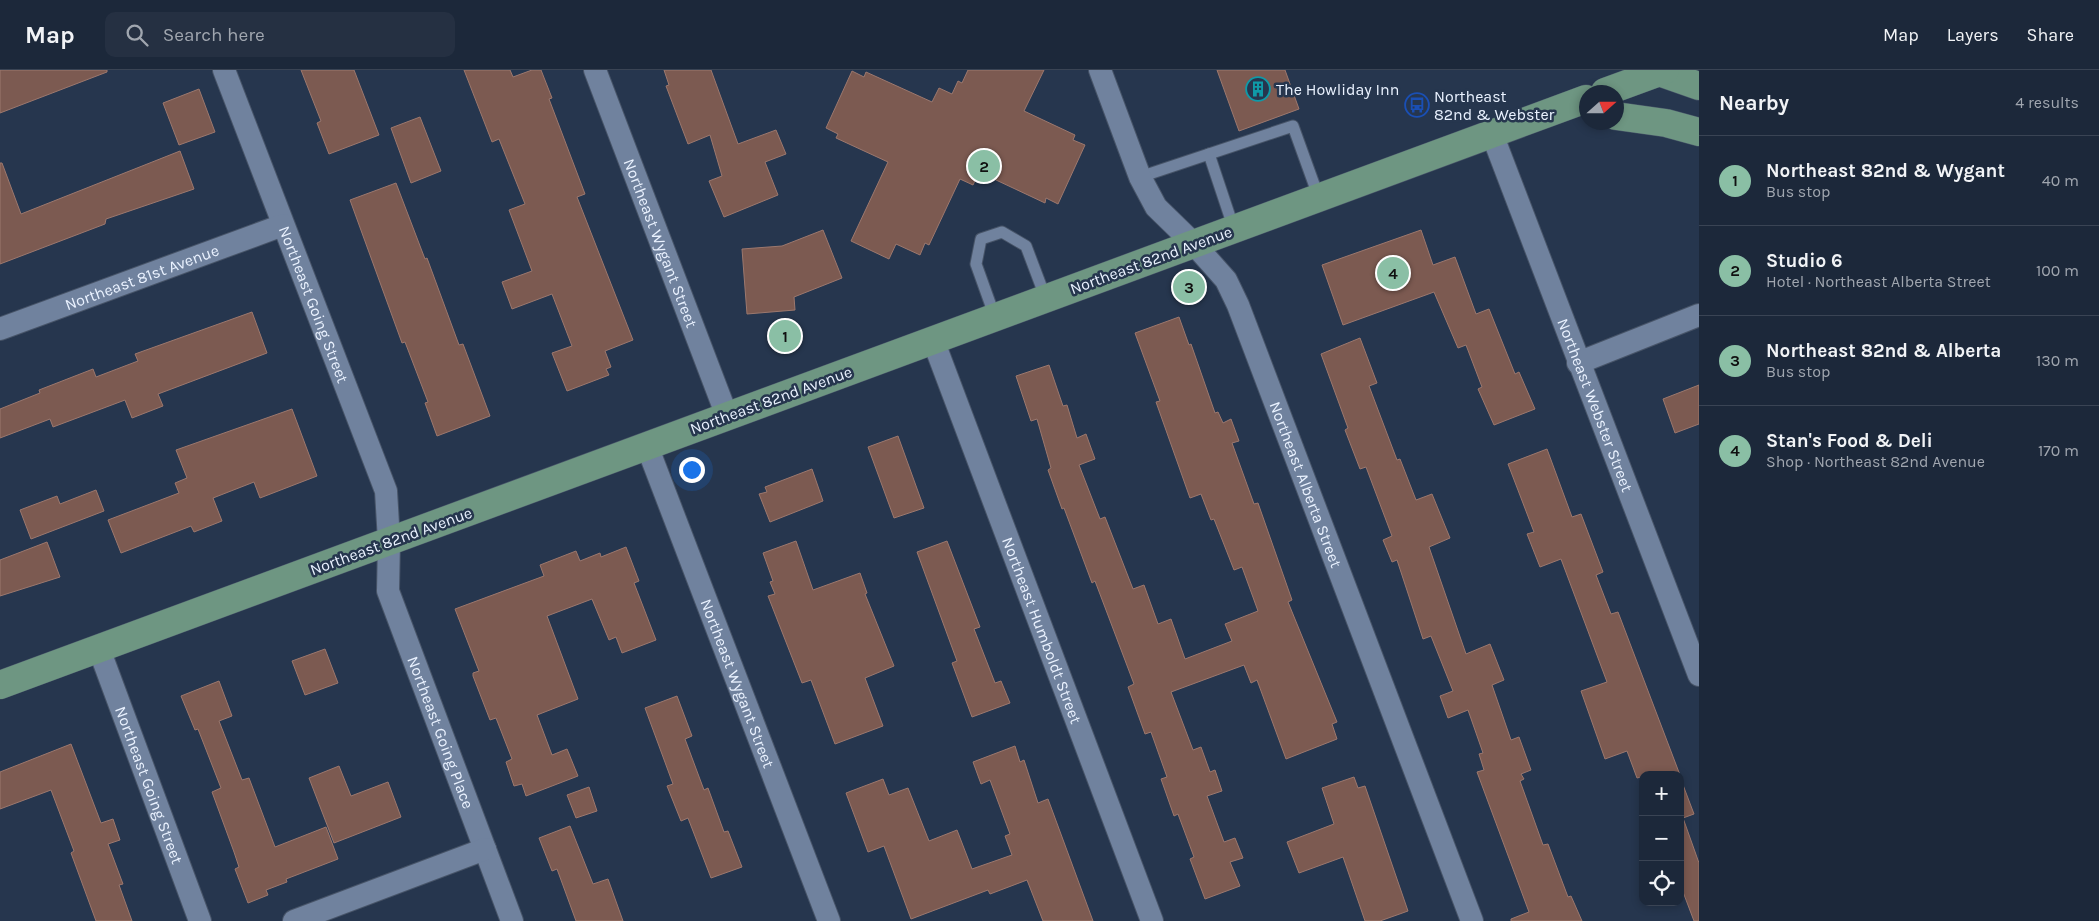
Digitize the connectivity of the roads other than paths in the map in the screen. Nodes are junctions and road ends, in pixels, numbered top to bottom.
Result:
1 (224, 70) edge
2 (595, 70) edge
3 (1100, 70) edge
4 (1662, 71) edge
5 (1624, 85) edge
6 (1699, 86) edge
7 (1579, 102) edge
8 (1542, 116) junction
9 (1579, 116) edge
10 (1624, 117) edge
11 (1699, 132) edge
12 (1492, 134) junction
13 (1209, 154) junction
14 (1140, 177) junction
15 (1319, 198) junction
16 (283, 225) junction
17 (1234, 229) junction
18 (1194, 244) junction
19 (1046, 299) junction
20 (1699, 315) edge
21 (995, 317) junction
22 (0, 329) edge
23 (933, 340) junction
24 (1578, 363) junction
25 (727, 416) junction
26 (648, 446) junction
27 (389, 541) junction
28 (99, 648) junction
29 (1699, 675) edge
30 (0, 685) edge
31 (485, 849) junction
32 (200, 921) edge
33 (294, 921) edge
34 (512, 921) edge
35 (829, 921) edge
36 (1152, 921) edge
37 (1472, 921) edge

1 - 16 street, Northeast Going Street
2 - 25 street, Northeast Wygant Street
3 - 14 street, Northeast Alberta Street
4 - 5 main road
4 - 6 main road
7 - 8 main road, Northeast 82nd Avenue
8 - 9 main road, Northeast 82nd Avenue
8 - 12 main road, Northeast 82nd Avenue
10 - 11 main road
12 - 15 main road, Northeast 82nd Avenue
12 - 24 street, Northeast Webster Street
13 - 14 lane
13 - 15 lane
13 - 17 lane
14 - 18 street, Northeast Alberta Street
15 - 17 main road, Northeast 82nd Avenue
16 - 22 street, Northeast 81st Avenue
16 - 27 street, Northeast Going Street
17 - 18 main road, Northeast 82nd Avenue
18 - 19 main road, Northeast 82nd Avenue
18 - 37 street, Northeast Alberta Street
19 - 21 main road, Northeast 82nd Avenue
19 - 21 lane
20 - 24 street
21 - 23 main road, Northeast 82nd Avenue
23 - 25 main road, Northeast 82nd Avenue
23 - 36 street, Northeast Humboldt Street
24 - 29 street, Northeast Webster Street
25 - 26 main road, Northeast 82nd Avenue
26 - 27 main road, Northeast 82nd Avenue
26 - 35 street, Northeast Wygant Street
27 - 28 main road, Northeast 82nd Avenue
27 - 31 street, Northeast Going Place
28 - 30 main road, Northeast 82nd Avenue
28 - 32 street, Northeast Going Street
31 - 33 street
31 - 34 street, Northeast Going Place

